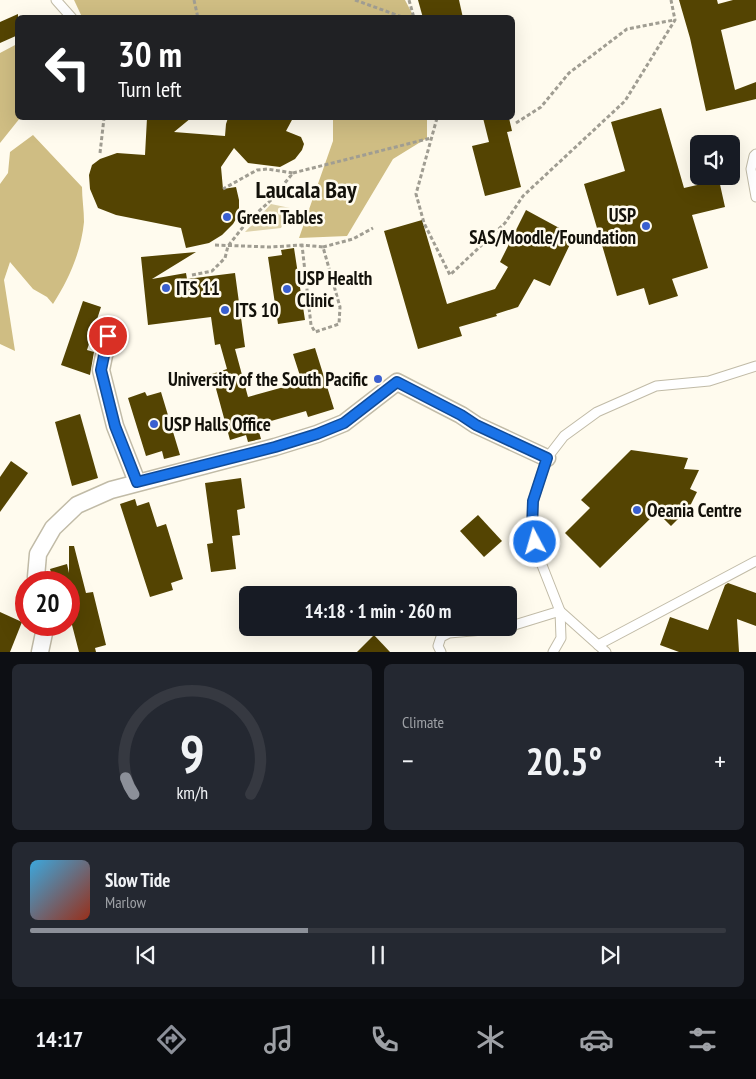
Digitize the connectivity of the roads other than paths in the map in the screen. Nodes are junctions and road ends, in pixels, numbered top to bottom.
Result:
1 (56, 0) edge
2 (69, 15) edge
3 (756, 154) edge
4 (756, 198) edge
5 (108, 336) dead end
6 (756, 366) edge
7 (547, 458) junction
8 (137, 482) junction
9 (756, 561) edge
10 (37, 571) edge
11 (560, 611) junction
12 (517, 624) edge
13 (43, 636) edge
14 (444, 636) edge
15 (602, 648) edge
16 (40, 652) edge
17 (441, 652) edge
18 (553, 652) edge

1 - 2 lane
3 - 4 lane
5 - 8 street
6 - 7 lane
7 - 8 street
7 - 11 lane
8 - 10 street
9 - 15 lane
11 - 12 lane
11 - 15 lane
11 - 18 lane
13 - 16 street
14 - 17 lane

